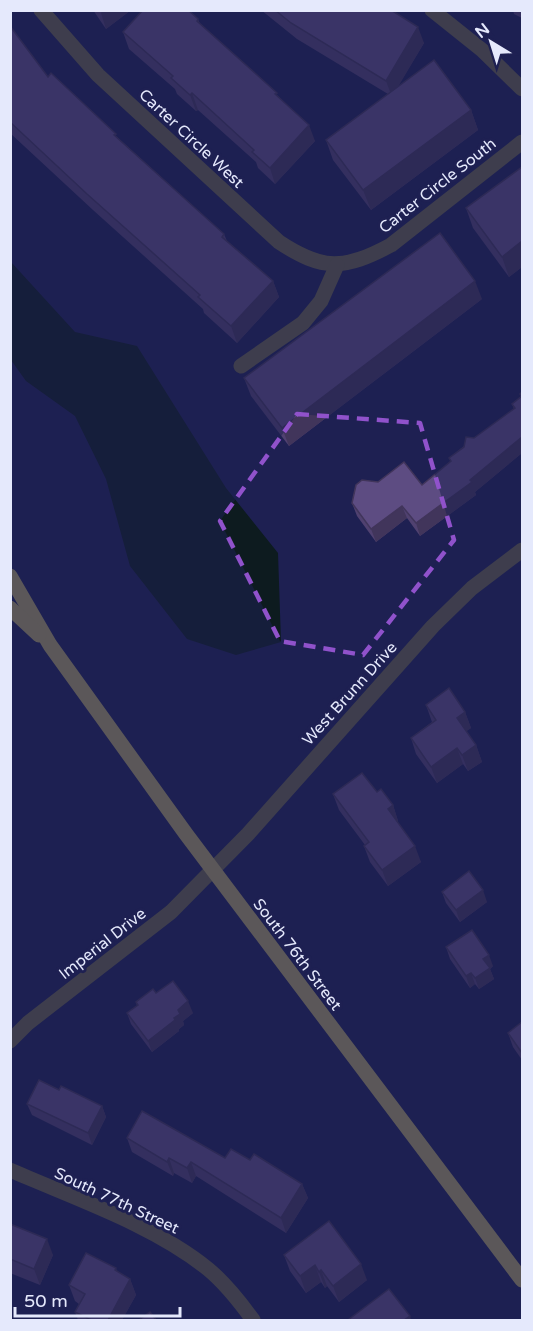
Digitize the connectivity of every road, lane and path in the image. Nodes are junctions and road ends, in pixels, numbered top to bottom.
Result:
1 (41, 10) edge
2 (432, 10) edge
3 (522, 88) edge
4 (522, 142) edge
5 (337, 265) junction
6 (241, 366) dead end
7 (522, 550) edge
8 (10, 576) edge
9 (10, 609) edge
10 (50, 645) junction
11 (213, 871) junction
12 (10, 1041) edge
13 (10, 1170) edge
14 (522, 1280) edge
15 (253, 1320) edge

1 - 5 street, Carter Circle West
2 - 3 street
4 - 5 street, Carter Circle South
5 - 6 street
7 - 11 street, West Brunn Drive
8 - 10 main road, South 76th Street
9 - 10 main road, South 76th Street
10 - 11 main road, South 76th Street
11 - 12 street, Imperial Drive
11 - 14 main road, South 76th Street
13 - 15 street, South 77th Street

